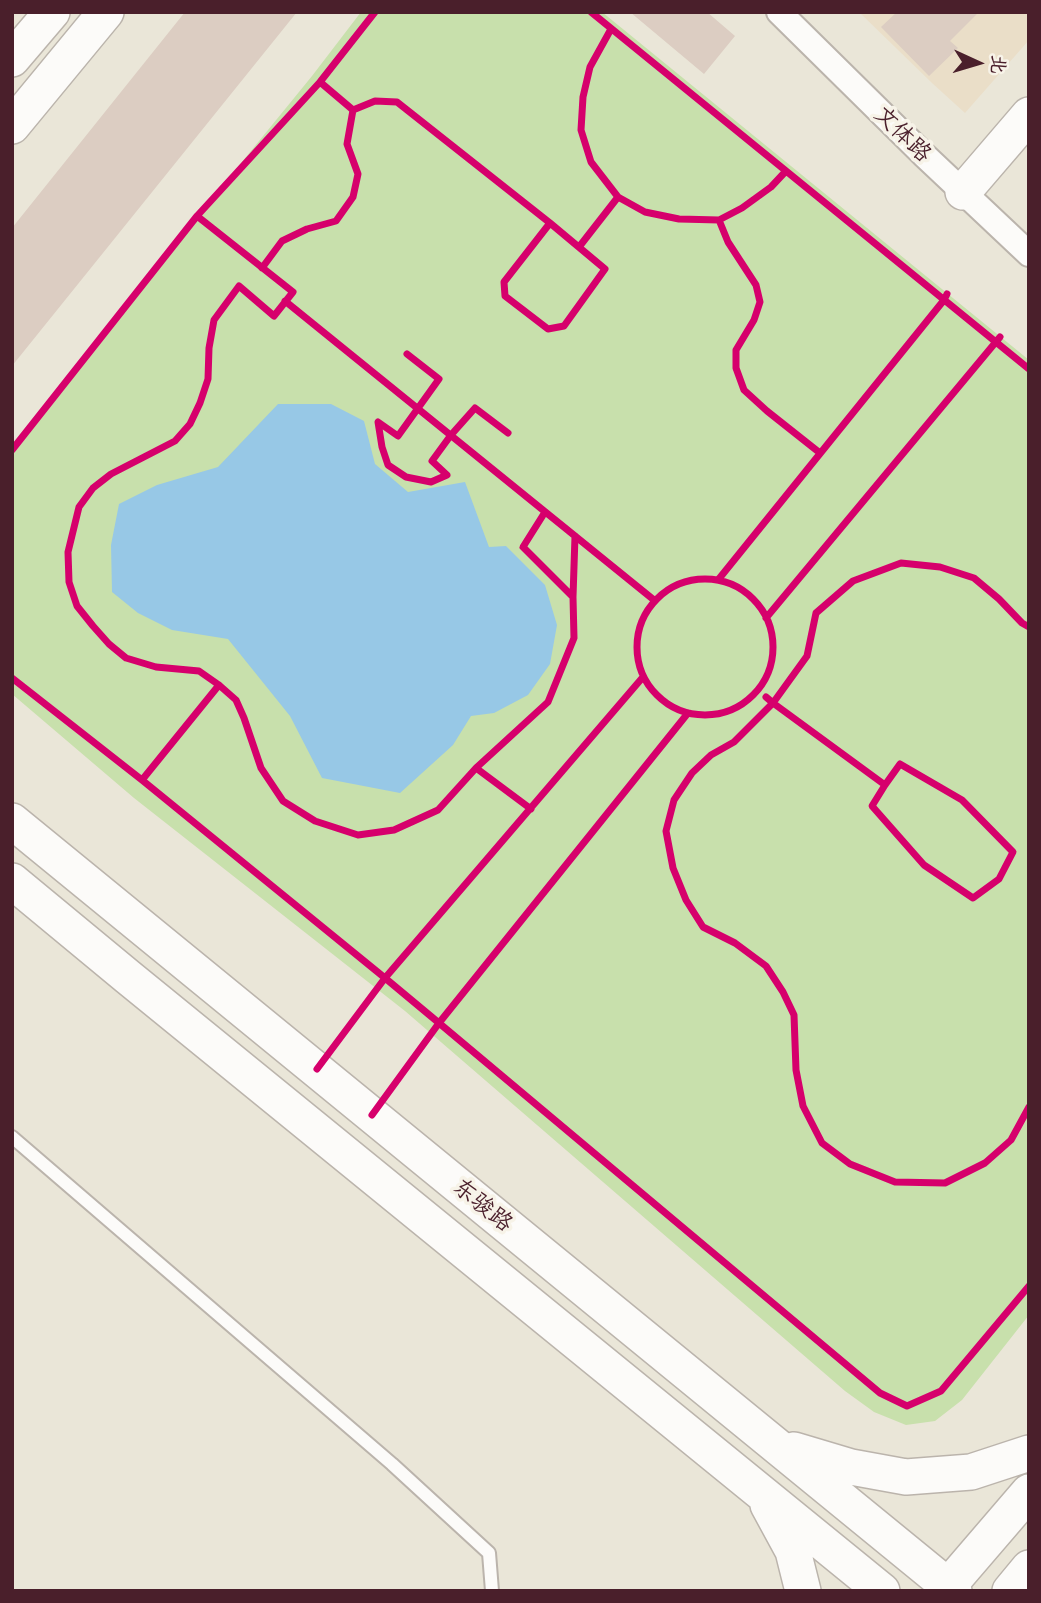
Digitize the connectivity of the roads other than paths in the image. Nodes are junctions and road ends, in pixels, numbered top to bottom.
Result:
1 (52, 12) edge
2 (106, 12) edge
3 (779, 12) edge
4 (12, 59) edge
5 (1029, 116) edge
6 (12, 126) edge
7 (963, 192) junction
8 (1029, 254) edge
9 (12, 821) edge
10 (12, 881) edge
11 (12, 1137) edge
12 (778, 1446) junction
13 (1029, 1453) edge
14 (1029, 1492) edge
15 (762, 1493) junction
16 (1029, 1568) edge
17 (948, 1589) edge
18 (492, 1591) edge
19 (803, 1591) edge
20 (882, 1591) edge
21 (1010, 1591) edge

1 - 4 street
2 - 6 street
3 - 7 street, 文体路
5 - 7 street
7 - 8 street, 文体路
9 - 12 street, 东骏路
10 - 15 street, 东骏路
11 - 18 lane
12 - 13 street
12 - 17 street, 东骏路
14 - 17 street
15 - 19 street
15 - 20 street, 东骏路
16 - 21 street

